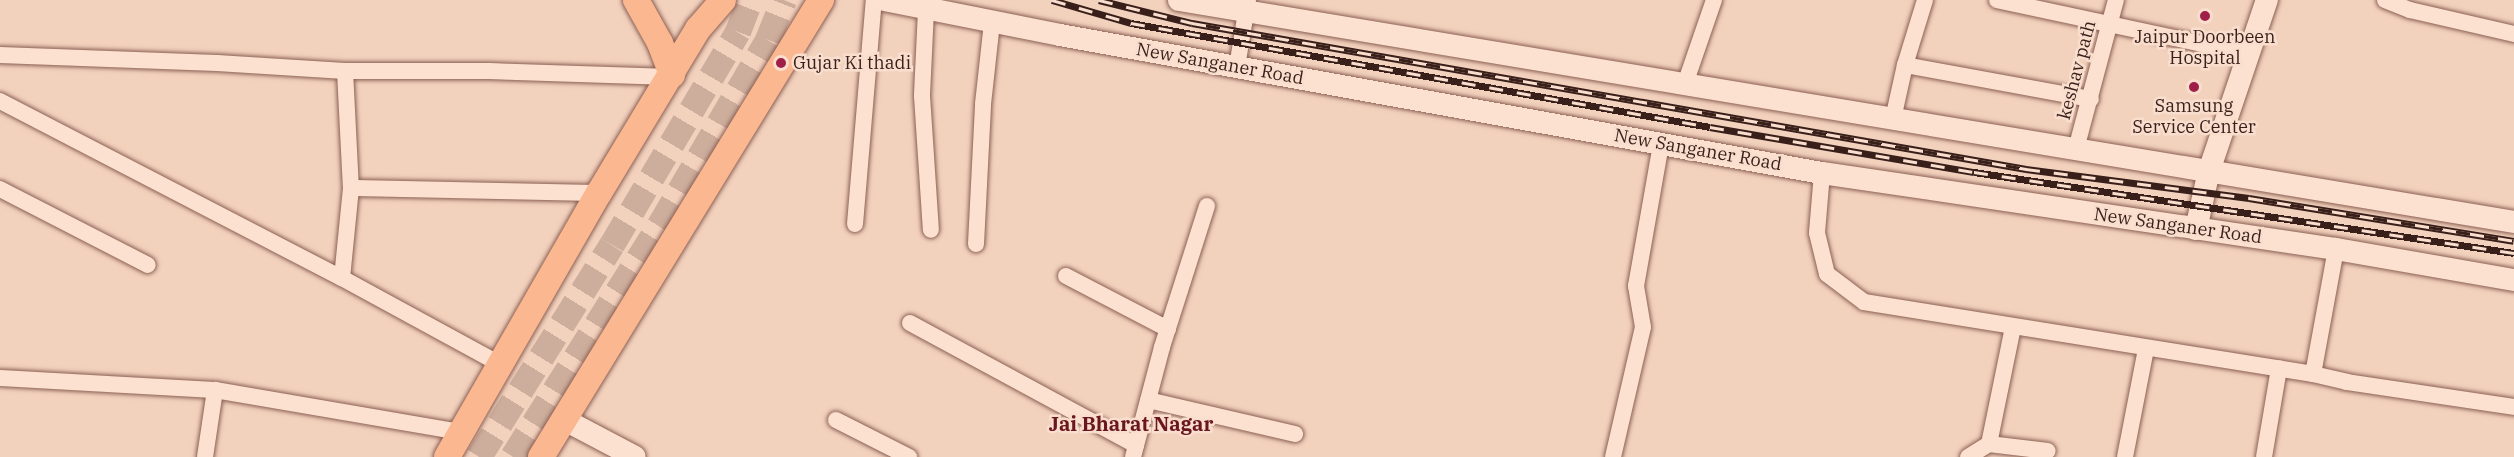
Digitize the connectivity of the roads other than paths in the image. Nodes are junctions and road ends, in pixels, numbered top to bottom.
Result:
1 (636, 0) edge
2 (723, 0) edge
3 (821, 0) edge
4 (874, 0) edge
5 (885, 0) edge
6 (1179, 0) edge
7 (1714, 0) edge
8 (1924, 0) edge
9 (1996, 0) edge
10 (2116, 0) edge
11 (2267, 0) edge
12 (2385, 0) edge
13 (1247, 5) edge
14 (2412, 5) edge
15 (926, 10) junction
16 (992, 22) junction
17 (2109, 22) junction
18 (2514, 34) edge
19 (2248, 54) junction
20 (0, 56) edge
21 (1905, 64) junction
22 (1237, 67) junction
23 (345, 71) junction
24 (671, 76) junction
25 (1686, 84) junction
26 (2091, 99) junction
27 (0, 101) edge
28 (1893, 119) junction
29 (1661, 144) junction
30 (2076, 149) junction
31 (2209, 171) junction
32 (1822, 173) junction
33 (351, 188) junction
34 (0, 189) edge
35 (599, 193) junction
36 (1208, 206) dead end
37 (2514, 222) edge
38 (855, 224) dead end
39 (2196, 229) junction
40 (931, 230) dead end
41 (976, 244) dead end
42 (2336, 249) junction
43 (148, 265) dead end
44 (1066, 276) dead end
45 (342, 278) junction
46 (2514, 280) edge
47 (910, 323) dead end
48 (2013, 327) junction
49 (1168, 329) junction
50 (2146, 349) junction
51 (500, 364) junction
52 (2279, 368) junction
53 (2313, 375) junction
54 (0, 378) edge
55 (215, 390) junction
56 (1148, 400) junction
57 (2514, 407) edge
58 (563, 419) junction
59 (836, 420) dead end
60 (462, 432) junction
61 (1295, 434) dead end
62 (1989, 444) junction
63 (2048, 450) dead end
64 (1135, 451) edge
65 (205, 457) edge
66 (447, 457) edge
67 (541, 457) edge
68 (635, 457) edge
69 (909, 457) edge
70 (1613, 457) edge
71 (1968, 457) edge
72 (2125, 457) edge
73 (2264, 457) edge

1 - 24 main road
2 - 24 main road
3 - 58 main road
4 - 38 street
5 - 15 main road, New Sanganer Road
6 - 13 main road
7 - 25 street
8 - 21 street
9 - 17 street
10 - 17 street, keshav path
11 - 19 main road
12 - 14 street
13 - 22 street
13 - 25 main road
14 - 18 street
15 - 16 main road, New Sanganer Road
15 - 40 street
16 - 22 main road, New Sanganer Road
16 - 41 street
17 - 19 street
17 - 26 street, keshav path
19 - 31 main road
20 - 23 street
21 - 26 street
21 - 28 street
22 - 29 main road, New Sanganer Road
23 - 24 street
23 - 33 street
24 - 35 main road
25 - 28 main road
26 - 30 street, keshav path
27 - 45 street
28 - 30 main road
29 - 32 main road, New Sanganer Road
29 - 70 street
30 - 31 main road
31 - 37 main road
31 - 39 main road
32 - 39 main road, New Sanganer Road
32 - 48 street
33 - 35 street
33 - 45 street
34 - 43 street
35 - 51 main road
36 - 49 street
39 - 42 main road, New Sanganer Road
42 - 46 main road, New Sanganer Road
42 - 53 street
44 - 49 street
45 - 51 street
47 - 64 street
48 - 50 street
48 - 62 street
49 - 56 street
50 - 52 street
50 - 72 street
51 - 60 main road
52 - 53 street
52 - 73 street
53 - 57 street
54 - 55 street
55 - 60 street
55 - 65 street
56 - 61 street
56 - 64 street
58 - 67 main road
58 - 68 main road
59 - 69 street
60 - 66 main road
62 - 63 street
62 - 71 street

